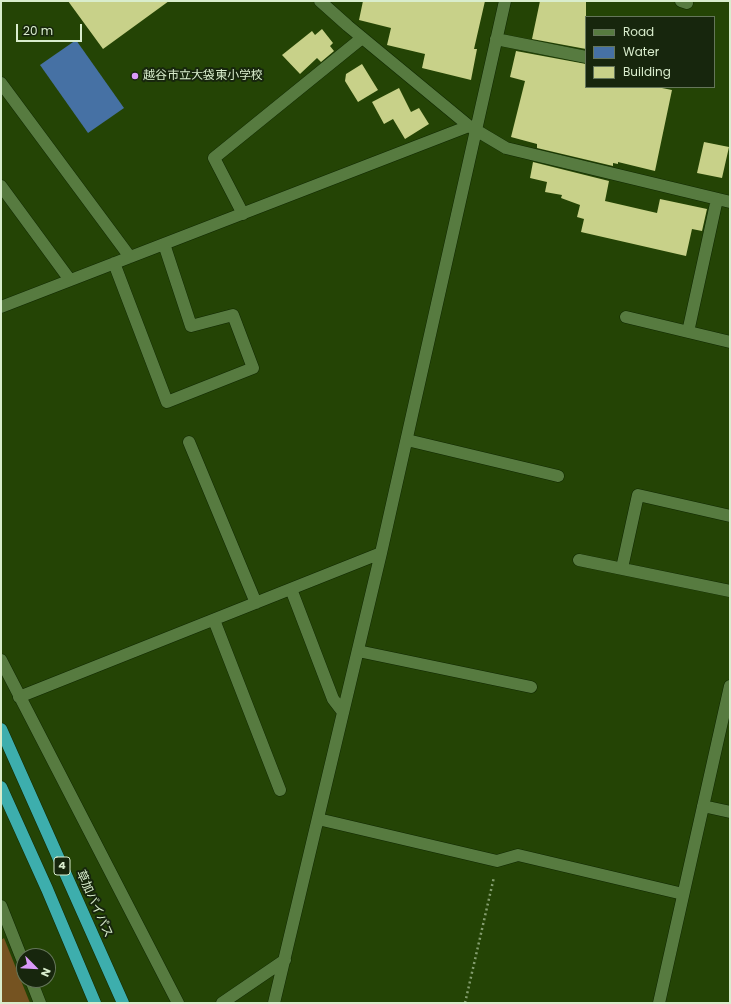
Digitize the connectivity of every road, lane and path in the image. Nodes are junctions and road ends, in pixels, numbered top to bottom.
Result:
1 (320, 1) edge
2 (505, 1) edge
3 (362, 38) junction
4 (496, 39) junction
5 (585, 57) edge
6 (1, 84) edge
7 (473, 128) junction
8 (1, 186) edge
9 (717, 199) junction
10 (730, 202) edge
11 (242, 214) junction
12 (164, 244) junction
13 (130, 257) junction
14 (114, 263) junction
15 (70, 280) junction
16 (1, 307) edge
17 (626, 317) dead end
18 (688, 332) junction
19 (730, 342) edge
20 (407, 440) junction
21 (189, 442) dead end
22 (558, 476) dead end
23 (730, 516) edge
24 (381, 553) junction
25 (579, 560) dead end
26 (622, 568) junction
27 (291, 589) junction
28 (730, 591) edge
29 (256, 604) junction
30 (214, 620) junction
31 (358, 651) junction
32 (1, 660) edge
33 (730, 686) edge
34 (531, 687) dead end
35 (19, 696) junction
36 (343, 712) junction
37 (1, 729) edge
38 (1, 787) edge
39 (280, 790) dead end
40 (703, 806) junction
41 (730, 812) edge
42 (318, 819) junction
43 (497, 861) junction
44 (683, 894) junction
45 (1, 906) edge
46 (18, 948) edge
47 (285, 960) junction
48 (34, 988) edge
49 (40, 1003) edge
50 (95, 1003) edge
51 (123, 1003) edge
52 (178, 1003) edge
53 (222, 1003) edge
54 (274, 1003) edge
55 (464, 1003) edge
56 (659, 1003) edge

1 - 3 street
2 - 4 street
3 - 7 street
3 - 11 street
4 - 5 street
4 - 7 street
6 - 13 street
7 - 9 street
7 - 11 street
7 - 20 street
8 - 15 street
9 - 10 street
9 - 18 street
11 - 12 street
12 - 13 street
12 - 14 street
13 - 14 street
14 - 15 street
15 - 16 street
17 - 18 street
18 - 19 street
20 - 22 street
20 - 24 street
21 - 29 street
23 - 26 street
24 - 27 street
24 - 31 street
25 - 26 street
26 - 28 street
27 - 29 street
27 - 36 street
29 - 30 street
30 - 35 street
30 - 39 street
31 - 34 street
31 - 36 street
32 - 35 street
33 - 40 street
35 - 52 street
36 - 42 street
37 - 51 highway, 草加バイパス / 4
38 - 50 highway, 4
40 - 41 street
40 - 44 street
42 - 43 street
42 - 47 street
43 - 44 street
43 - 55 path
44 - 56 street
45 - 46 street
47 - 53 street
47 - 54 street
48 - 49 street

